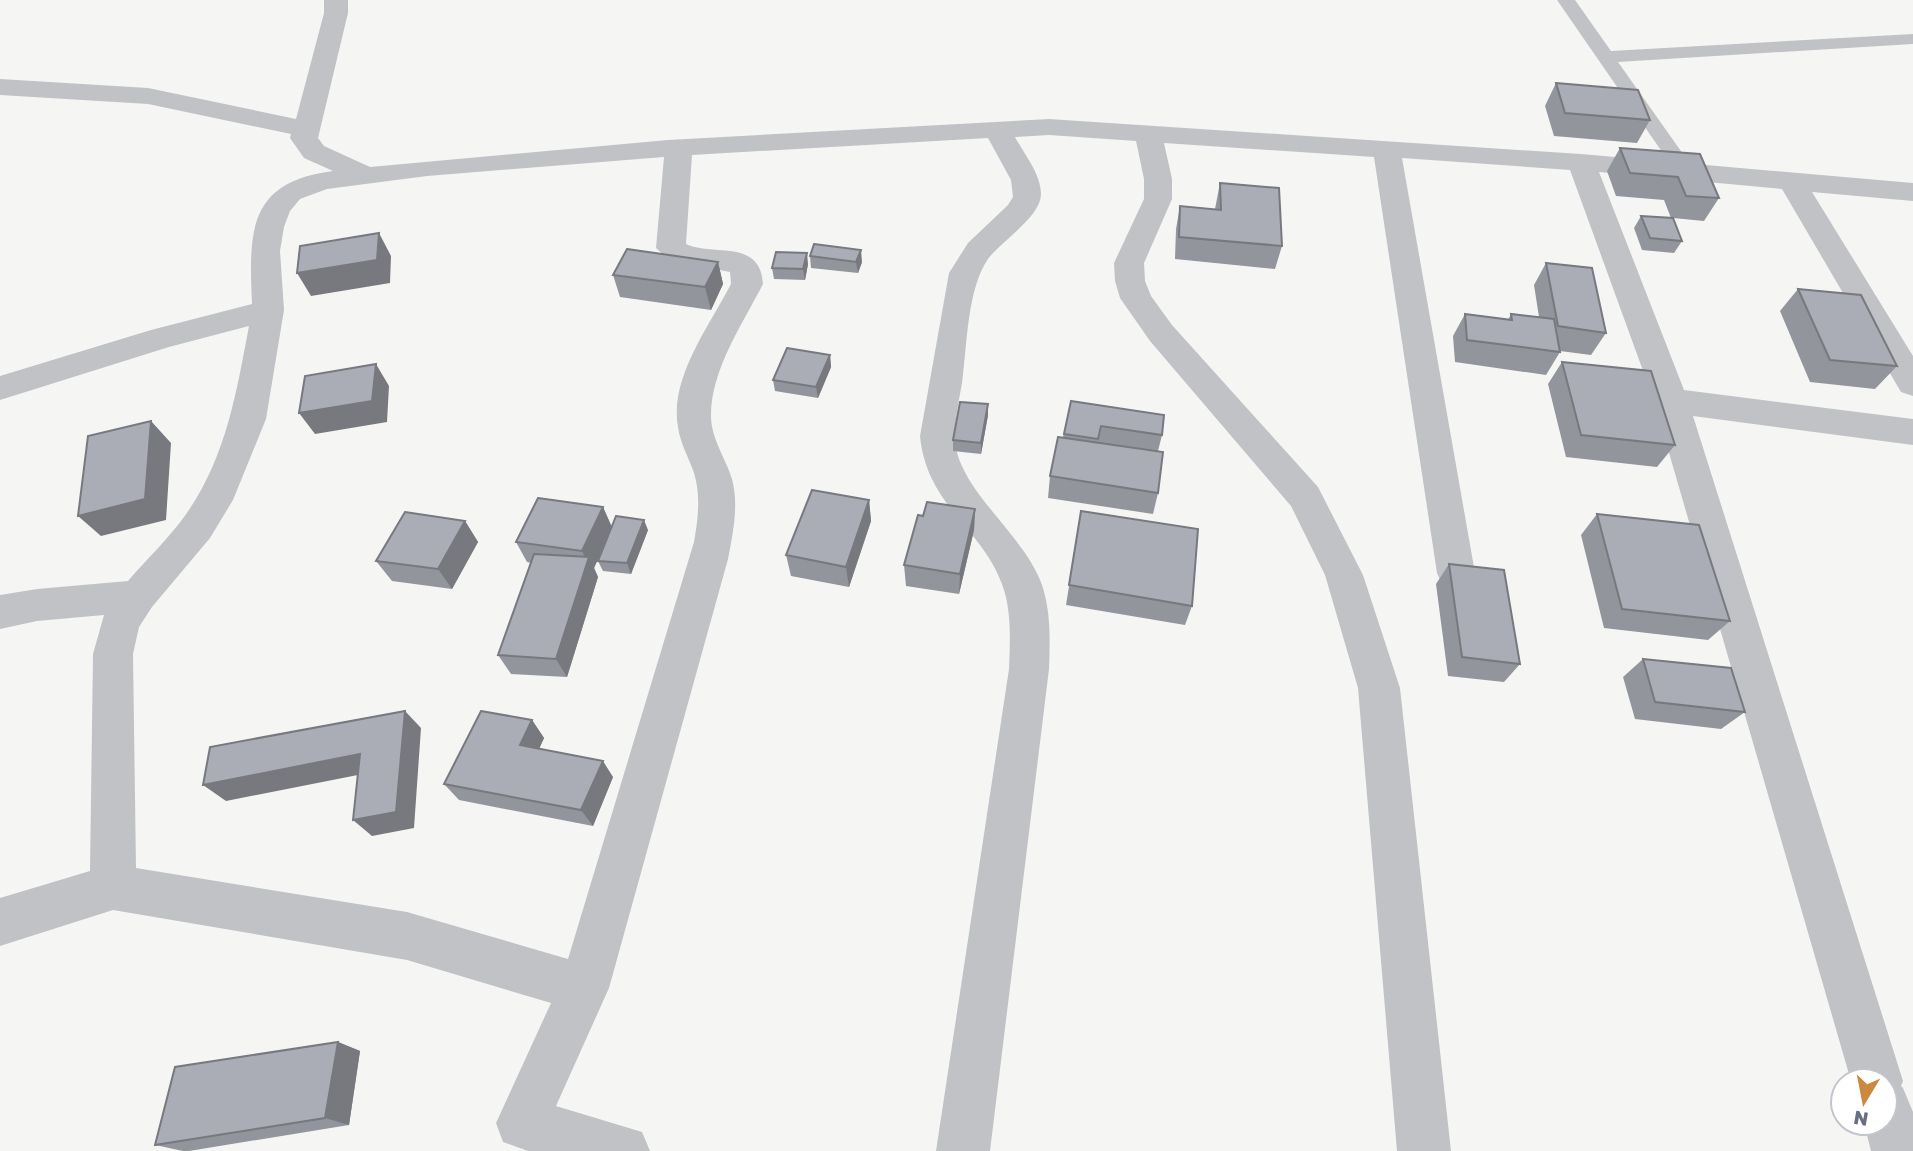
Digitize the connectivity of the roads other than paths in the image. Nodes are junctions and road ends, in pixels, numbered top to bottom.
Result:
1 (336, 0) edge
2 (1566, 0) edge
3 (1913, 39) edge
4 (1605, 57) junction
5 (0, 87) edge
6 (305, 129) junction
7 (997, 130) junction
8 (1148, 133) junction
9 (679, 148) junction
10 (1386, 148) junction
11 (1581, 162) junction
12 (1685, 171) junction
13 (363, 174) junction
14 (1791, 180) junction
15 (1913, 192) edge
16 (268, 310) junction
17 (1913, 384) edge
18 (0, 388) edge
19 (1671, 401) junction
20 (1913, 432) edge
21 (1456, 573) edge
22 (138, 596) junction
23 (0, 612) edge
24 (113, 887) junction
25 (0, 922) edge
26 (584, 988) junction
27 (1873, 1067) edge
28 (515, 1137) edge
29 (623, 1151) edge
30 (963, 1151) edge
31 (1424, 1151) edge

1 - 6 street
2 - 4 lane
3 - 4 lane
4 - 12 lane
5 - 6 street
6 - 13 street
7 - 8 street
7 - 9 street
7 - 30 street
8 - 10 street
8 - 31 street
9 - 13 street
9 - 26 street
10 - 11 street
10 - 21 street
11 - 12 street
11 - 19 street
12 - 14 street
13 - 16 street
14 - 15 street
14 - 17 street
16 - 18 street
16 - 22 street
19 - 20 street
19 - 27 street
22 - 23 street
22 - 24 street
24 - 25 street
24 - 26 street
26 - 28 street
28 - 29 street

